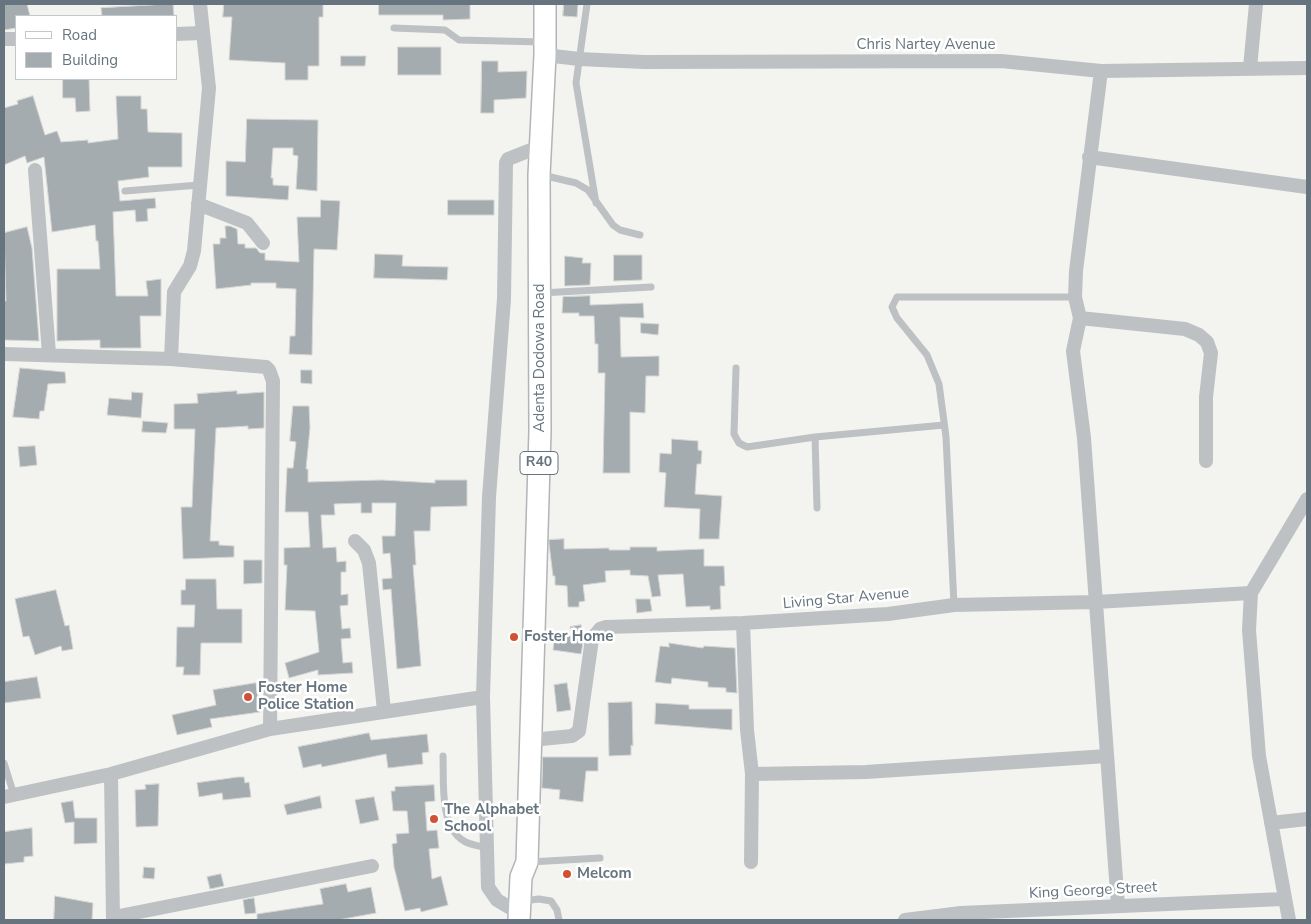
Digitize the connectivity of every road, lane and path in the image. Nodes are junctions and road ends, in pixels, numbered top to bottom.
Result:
1 (200, 4) edge
2 (545, 4) edge
3 (587, 4) edge
4 (1256, 4) edge
5 (394, 28) dead end
6 (202, 33) junction
7 (178, 34) edge
8 (545, 48) junction
9 (579, 59) junction
10 (1250, 68) junction
11 (1307, 68) edge
12 (1101, 71) junction
13 (541, 146) junction
14 (1089, 157) junction
15 (35, 170) dead end
16 (539, 175) junction
17 (199, 185) junction
18 (1307, 187) edge
19 (125, 191) dead end
20 (596, 203) junction
21 (198, 204) junction
22 (640, 234) dead end
23 (263, 242) dead end
24 (651, 287) dead end
25 (541, 293) junction
26 (1075, 297) junction
27 (1080, 318) junction
28 (4, 354) edge
29 (49, 354) junction
30 (171, 359) junction
31 (736, 368) dead end
32 (944, 425) junction
33 (815, 437) junction
34 (1206, 461) dead end
35 (1307, 499) edge
36 (818, 508) dead end
37 (355, 541) dead end
38 (1250, 594) junction
39 (1096, 602) junction
40 (954, 605) junction
41 (743, 624) junction
42 (483, 697) junction
43 (384, 711) junction
44 (270, 730) junction
45 (532, 740) junction
46 (443, 756) dead end
47 (1106, 756) junction
48 (4, 763) edge
49 (111, 774) junction
50 (752, 774) junction
51 (9, 796) edge
52 (1307, 819) edge
53 (1272, 823) junction
54 (486, 848) junction
55 (600, 858) dead end
56 (527, 862) junction
57 (751, 862) dead end
58 (372, 866) dead end
59 (1283, 899) junction
60 (1118, 906) junction
61 (519, 912) edge
62 (114, 919) edge
63 (559, 920) edge
64 (905, 920) edge
65 (1288, 920) edge

1 - 6 street
2 - 8 main road, Adenta Dodowa Road / R40
3 - 9 lane
4 - 10 street
5 - 8 lane
6 - 7 street
6 - 17 street
8 - 9 street, Chris Nartey Avenue
8 - 13 main road, Adenta Dodowa Road / R40
9 - 12 street, Chris Nartey Avenue
9 - 20 lane
10 - 11 street, Chris Nartey Avenue
10 - 12 street, Chris Nartey Avenue
12 - 14 street
13 - 16 main road, Adenta Dodowa Road / R40
13 - 42 street
14 - 18 street
14 - 26 street
15 - 29 street
16 - 20 lane
16 - 25 main road, Adenta Dodowa Road / R40
17 - 19 lane
17 - 21 street
20 - 22 lane
21 - 23 street
21 - 30 street
24 - 25 lane
25 - 45 main road, Adenta Dodowa Road / R40
26 - 27 street
26 - 32 lane
27 - 34 street
27 - 39 street
28 - 29 street
29 - 30 street
30 - 44 street
31 - 33 lane
32 - 33 lane
32 - 40 lane
33 - 36 lane
35 - 38 street
37 - 43 street
38 - 39 street, Living Star Avenue
38 - 53 street
39 - 40 street, Living Star Avenue
39 - 47 street
40 - 41 street, Living Star Avenue
41 - 45 street, Living Star Avenue
41 - 50 street
42 - 43 street
42 - 54 street
43 - 44 street
44 - 49 street
45 - 56 main road, Adenta Dodowa Road / R40
46 - 54 lane
47 - 50 street
47 - 60 street
48 - 51 lane
49 - 51 street
49 - 62 street
50 - 57 street
52 - 53 street
53 - 59 street
54 - 61 street
55 - 56 lane
56 - 61 main road, Adenta Dodowa Road / R40
58 - 62 street
59 - 60 street, King George Street
59 - 65 street
60 - 64 street, King George Street
61 - 63 lane

